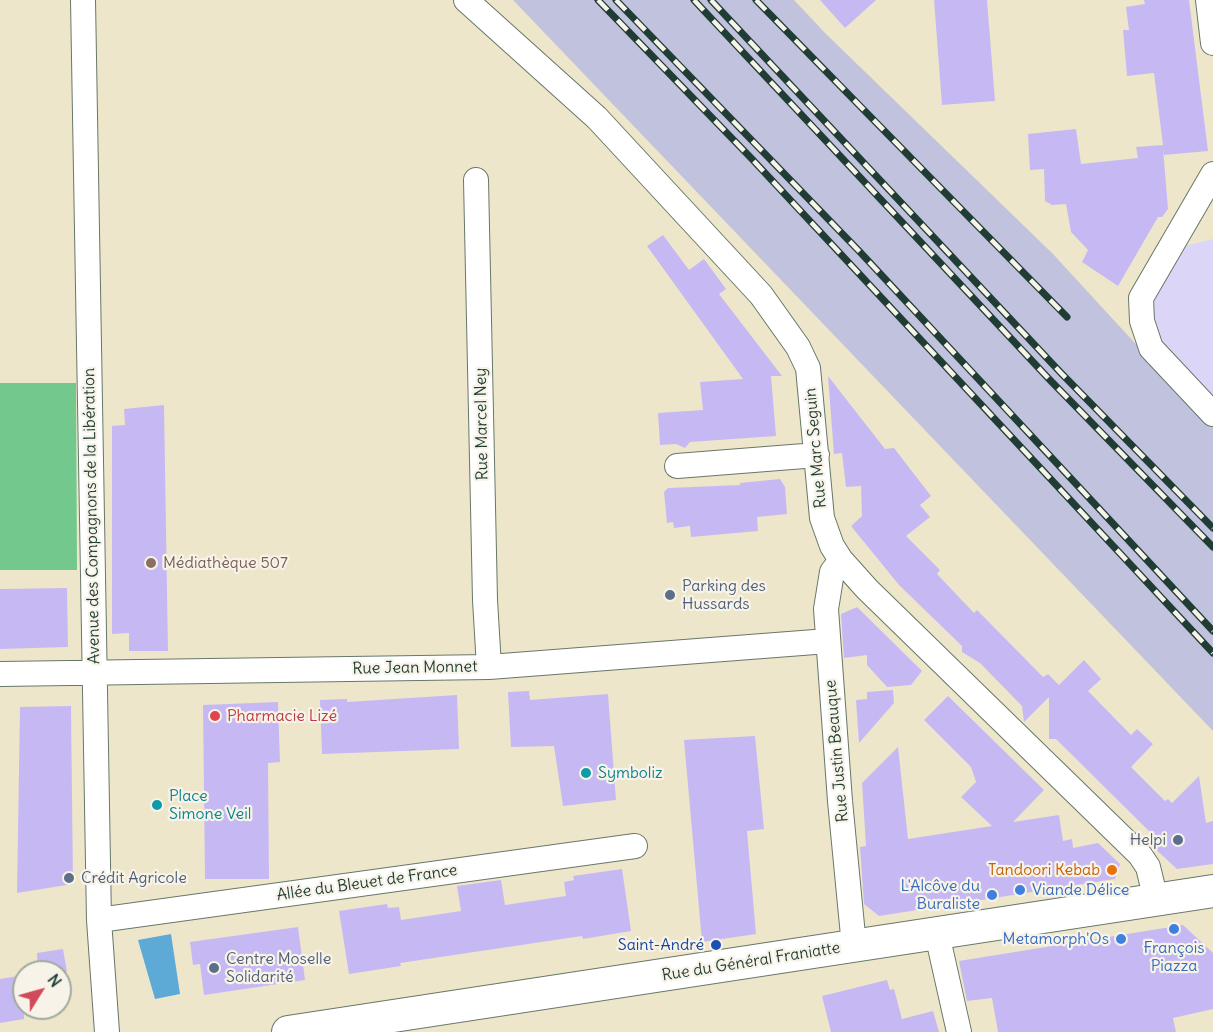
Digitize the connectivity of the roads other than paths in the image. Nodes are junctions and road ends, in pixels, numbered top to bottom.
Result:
1 (83, 0) edge
2 (466, 0) edge
3 (1208, 0) edge
4 (1213, 43) edge
5 (1213, 174) edge
6 (476, 180) dead end
7 (1213, 414) edge
8 (817, 455) junction
9 (677, 466) dead end
10 (842, 560) junction
11 (828, 641) junction
12 (489, 667) junction
13 (95, 672) junction
14 (0, 674) edge
15 (635, 846) dead end
16 (1213, 891) edge
17 (1156, 900) junction
18 (99, 920) junction
19 (937, 934) junction
20 (854, 946) junction
21 (107, 1032) edge
22 (288, 1032) edge
23 (959, 1032) edge

1 - 13 street, Avenue des Compagnons de la Libération
2 - 8 street, Rue Marc Seguin
3 - 4 street
5 - 7 street
6 - 12 street, Rue Marcel Ney
8 - 9 street
8 - 10 street, Rue Marc Seguin
10 - 11 street, Rue Justin Beauque
10 - 17 street, Rue Marc Seguin
11 - 12 street, Rue Jean Monnet
11 - 20 street, Rue Justin Beauque
12 - 13 street, Rue Jean Monnet
13 - 14 street, Rue Jean Monnet
13 - 18 street, Avenue des Compagnons de la Libération
15 - 18 street, Allée du Bleuet de France
16 - 17 main road, Rue du Général Franiatte
17 - 19 main road, Rue du Général Franiatte
18 - 21 street, Avenue des Compagnons de la Libération
19 - 20 main road, Rue du Général Franiatte
19 - 23 street
20 - 22 main road, Rue du Général Franiatte

